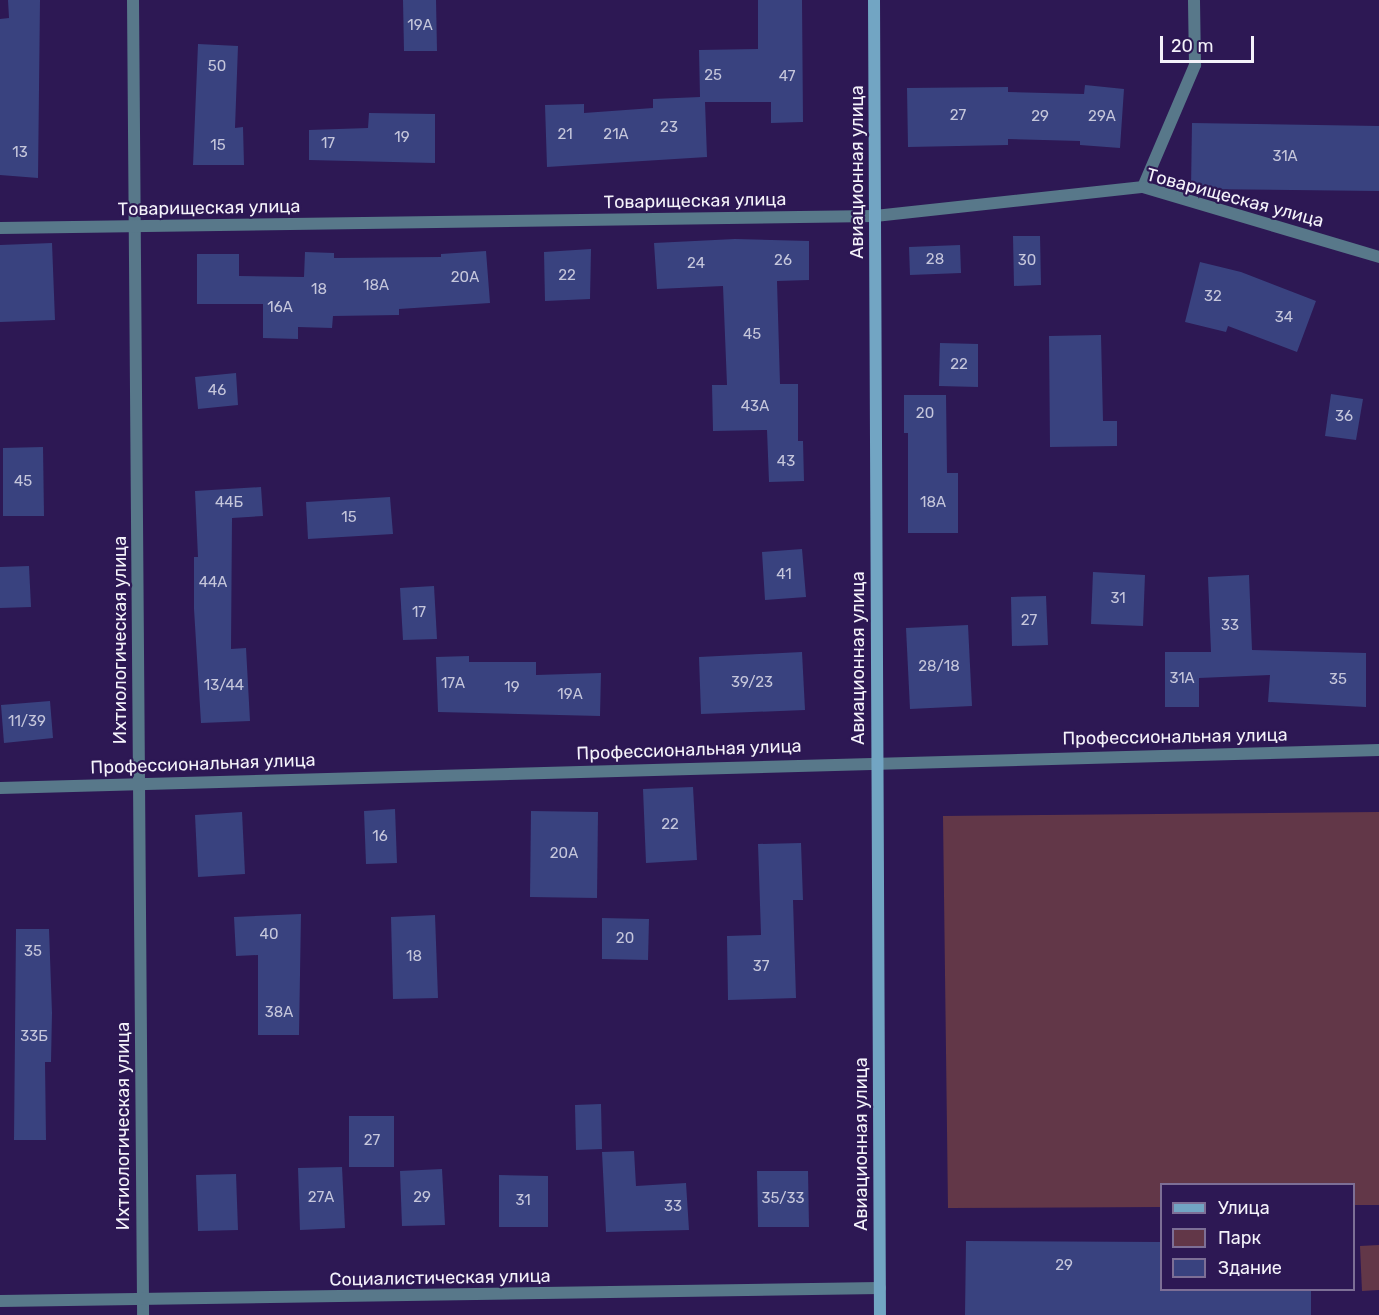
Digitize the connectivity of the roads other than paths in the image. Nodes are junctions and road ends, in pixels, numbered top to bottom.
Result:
1 (134, 0) edge
2 (874, 0) edge
3 (1194, 0) edge
4 (1143, 187) junction
5 (875, 216) junction
6 (135, 227) junction
7 (0, 228) edge
8 (1379, 257) edge
9 (1379, 750) edge
10 (877, 763) junction
11 (139, 784) junction
12 (0, 788) edge
13 (880, 1288) junction
14 (0, 1301) edge
15 (142, 1301) junction
16 (143, 1315) edge
17 (880, 1315) edge

1 - 6 street, Ихтиологическая улица
2 - 5 main road, Авиационная улица
3 - 4 street
4 - 5 street, Товарищеская улица
4 - 8 street, Товарищеская улица
5 - 6 street, Товарищеская улица
5 - 10 main road, Авиационная улица
6 - 7 street, Товарищеская улица
6 - 11 street, Ихтиологическая улица
9 - 10 street, Профессиональная улица
10 - 11 street, Профессиональная улица
10 - 13 main road, Авиационная улица
11 - 12 street, Профессиональная улица
11 - 15 street, Ихтиологическая улица
13 - 15 street, Социалистическая улица
13 - 17 main road, Авиационная улица
14 - 15 street, Социалистическая улица
15 - 16 street, Ихтиологическая улица

